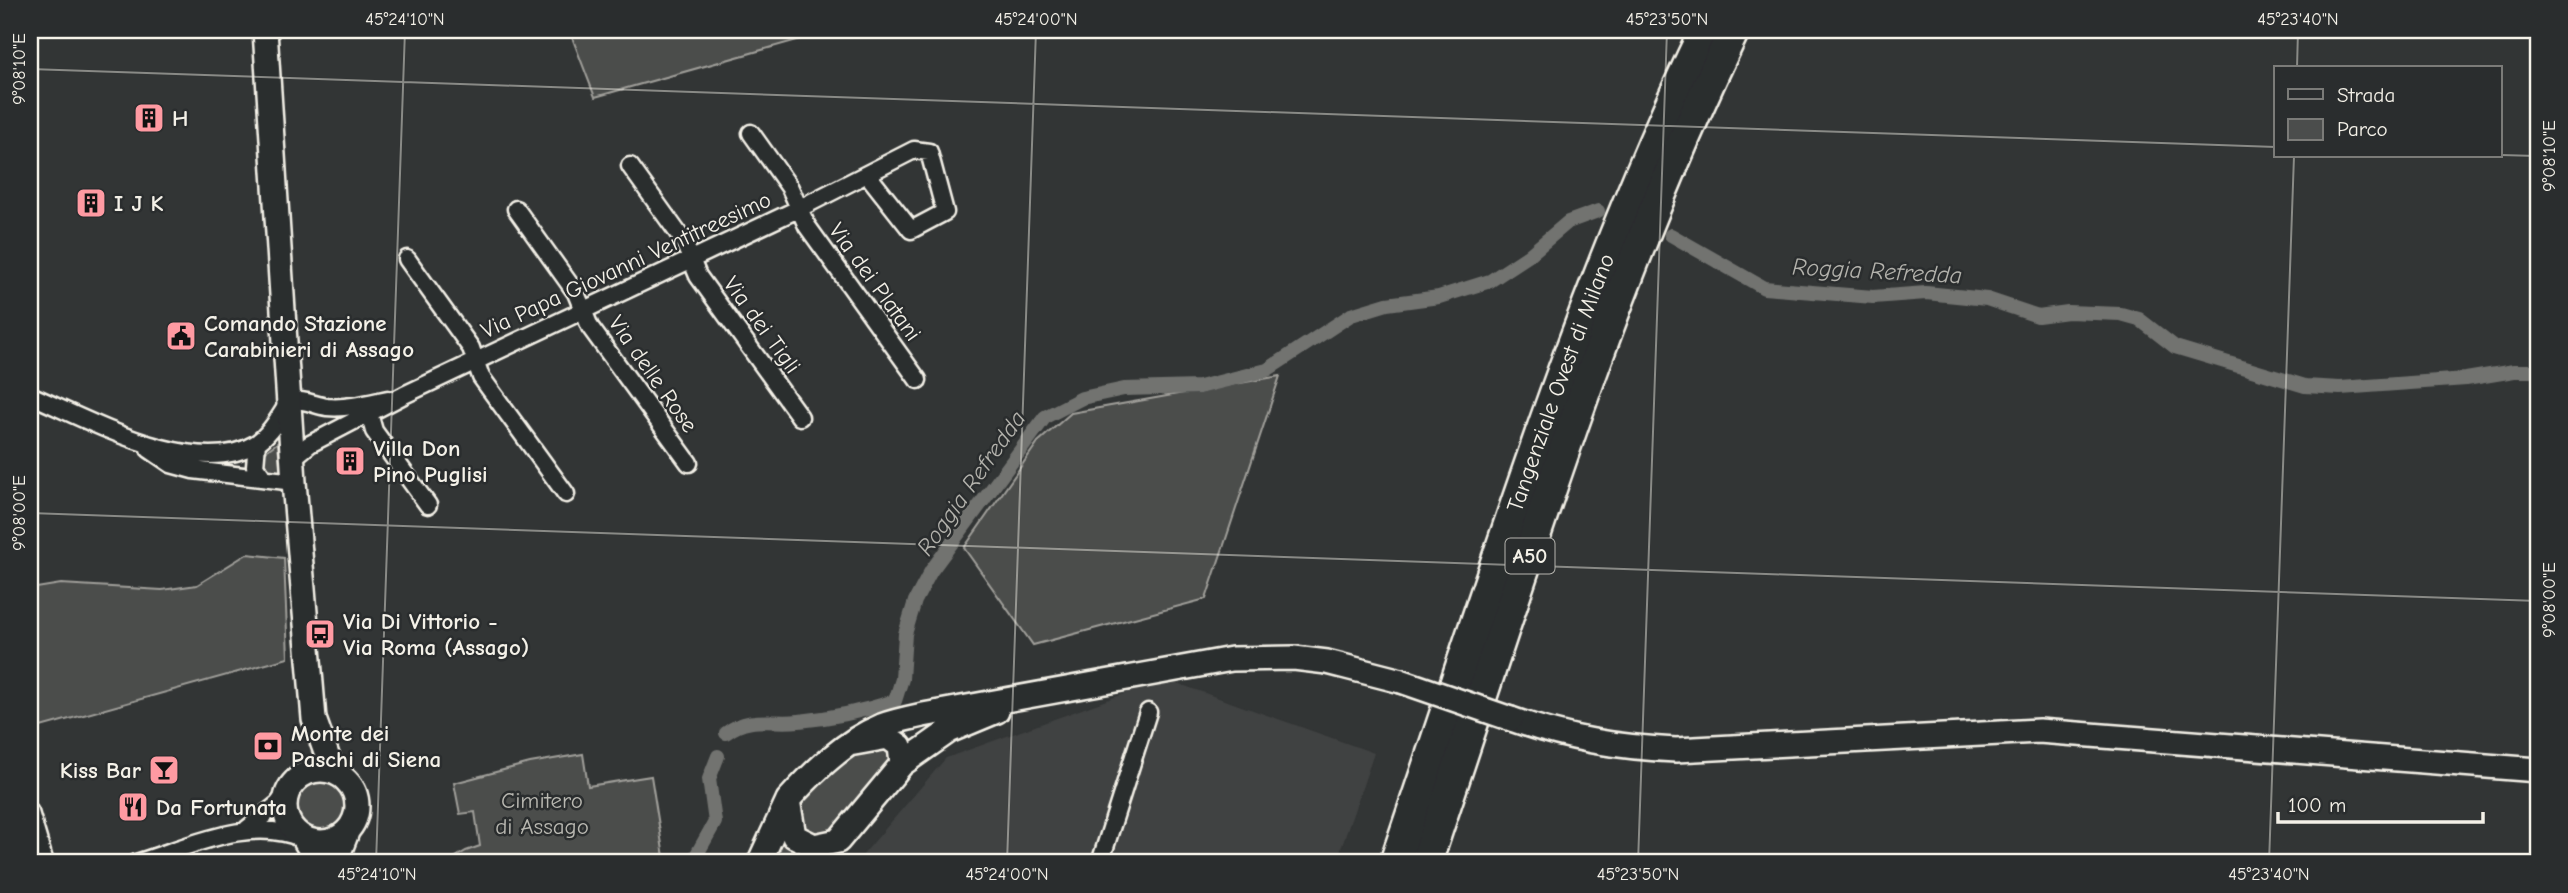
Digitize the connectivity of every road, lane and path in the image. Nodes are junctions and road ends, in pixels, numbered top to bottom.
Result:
1 (265, 30) edge
2 (1705, 30) edge
3 (1734, 30) edge
4 (751, 133) dead end
5 (630, 166) dead end
6 (867, 174) junction
7 (516, 209) dead end
8 (798, 209) junction
9 (407, 259) dead end
10 (690, 259) junction
11 (583, 310) junction
12 (476, 362) junction
13 (918, 380) dead end
14 (30, 395) edge
15 (289, 402) junction
16 (325, 407) junction
17 (368, 409) junction
18 (800, 417) dead end
19 (325, 436) junction
20 (138, 441) junction
21 (257, 443) junction
22 (293, 458) junction
23 (689, 463) dead end
24 (263, 477) junction
25 (294, 481) junction
26 (566, 494) dead end
27 (428, 505) dead end
28 (1032, 696) junction
29 (1148, 712) dead end
30 (314, 719) junction
31 (888, 737) junction
32 (938, 738) junction
33 (849, 744) junction
34 (902, 764) junction
35 (2538, 770) edge
36 (333, 772) junction
37 (297, 780) junction
38 (788, 800) junction
39 (30, 812) edge
40 (247, 829) junction
41 (347, 832) junction
42 (304, 839) junction
43 (838, 841) junction
44 (45, 863) edge
45 (136, 863) edge
46 (318, 863) edge
47 (335, 863) edge
48 (759, 863) edge
49 (819, 863) edge
50 (1100, 863) edge
51 (1395, 863) edge
52 (1426, 863) edge

1 - 15 street
2 - 51 highway, Tangenziale Ovest di Milano / A50
3 - 52 highway, Tangenziale Ovest di Milano / A50
4 - 8 street, Via dei Platani
5 - 10 street, Via dei Tigli
6 - 6 street, Via Papa Giovanni Ventitreesimo
6 - 8 street, Via Papa Giovanni Ventitreesimo
7 - 11 street, Via delle Rose
8 - 10 street, Via Papa Giovanni Ventitreesimo
8 - 13 street, Via dei Platani
9 - 12 street
10 - 11 street, Via Papa Giovanni Ventitreesimo
10 - 18 street, Via dei Tigli
11 - 12 street, Via Papa Giovanni Ventitreesimo
11 - 23 street, Via delle Rose
12 - 17 street, Via Papa Giovanni Ventitreesimo
12 - 26 street
14 - 20 street
15 - 16 street, Via Papa Giovanni Ventitreesimo
15 - 21 street
15 - 22 street
16 - 17 street, Via Papa Giovanni Ventitreesimo
16 - 19 street
17 - 19 street, Via Papa Giovanni Ventitreesimo
17 - 27 street
19 - 22 street, Via Papa Giovanni Ventitreesimo
20 - 21 street
20 - 24 street
21 - 24 street
22 - 25 street
24 - 25 street
25 - 30 street
28 - 32 street
28 - 33 street
28 - 35 street, bridge
29 - 50 street
30 - 36 street
30 - 37 street
31 - 32 street
31 - 33 street
31 - 34 street
32 - 34 street
33 - 38 street
34 - 43 street
36 - 37 street
36 - 41 street
37 - 40 street
37 - 42 street
38 - 43 street
38 - 48 street
39 - 44 street
40 - 42 street
40 - 45 street
41 - 42 street
41 - 47 street
42 - 46 street
43 - 49 street

